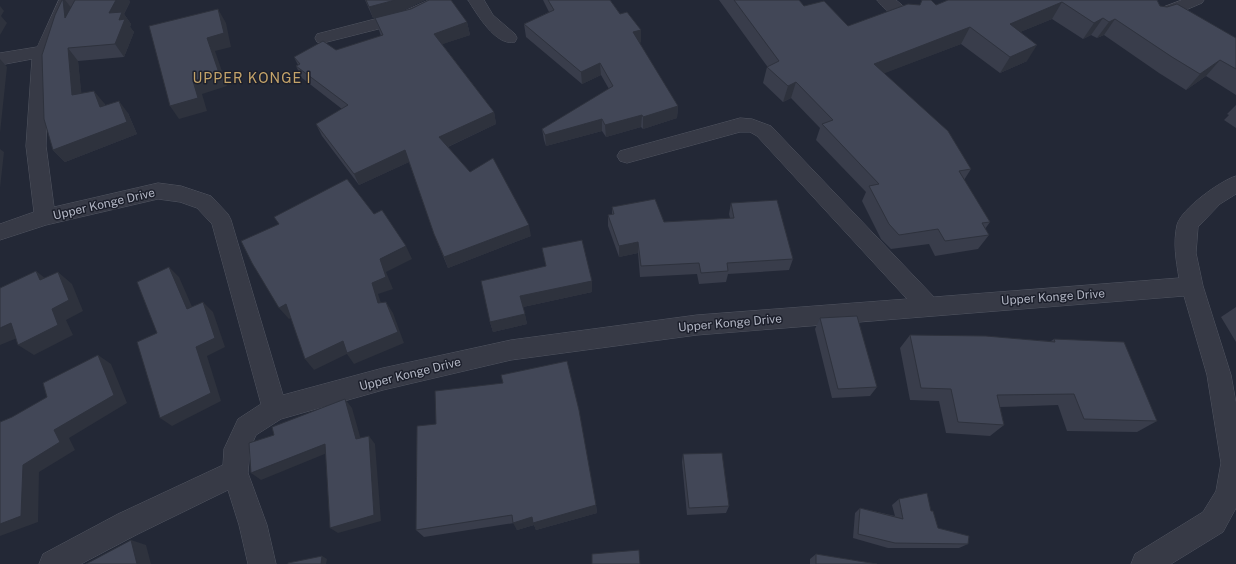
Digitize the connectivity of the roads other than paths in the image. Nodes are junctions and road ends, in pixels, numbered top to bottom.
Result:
1 (67, 0) edge
2 (442, 0) edge
3 (476, 0) edge
4 (885, 0) edge
5 (1196, 0) edge
6 (907, 16) edge
7 (1154, 17) edge
8 (323, 38) dead end
9 (509, 38) dead end
10 (43, 52) junction
11 (0, 59) edge
12 (627, 156) dead end
13 (1236, 184) edge
14 (45, 217) junction
15 (0, 232) edge
16 (1192, 286) junction
17 (928, 307) junction
18 (275, 409) junction
19 (235, 473) junction
20 (53, 564) edge
21 (262, 564) edge
22 (1145, 564) edge

1 - 10 street, Upper Konge Drive
2 - 8 street
3 - 9 street
4 - 6 street
5 - 7 street
10 - 11 street
10 - 14 street, Upper Konge Drive
12 - 17 street
13 - 16 street
14 - 15 street, Upper Konge Drive
14 - 18 street, Upper Konge Drive
16 - 17 street, Upper Konge Drive
16 - 22 street
17 - 18 street, Upper Konge Drive
18 - 19 street, Upper Konge Drive
19 - 20 street
19 - 21 street

